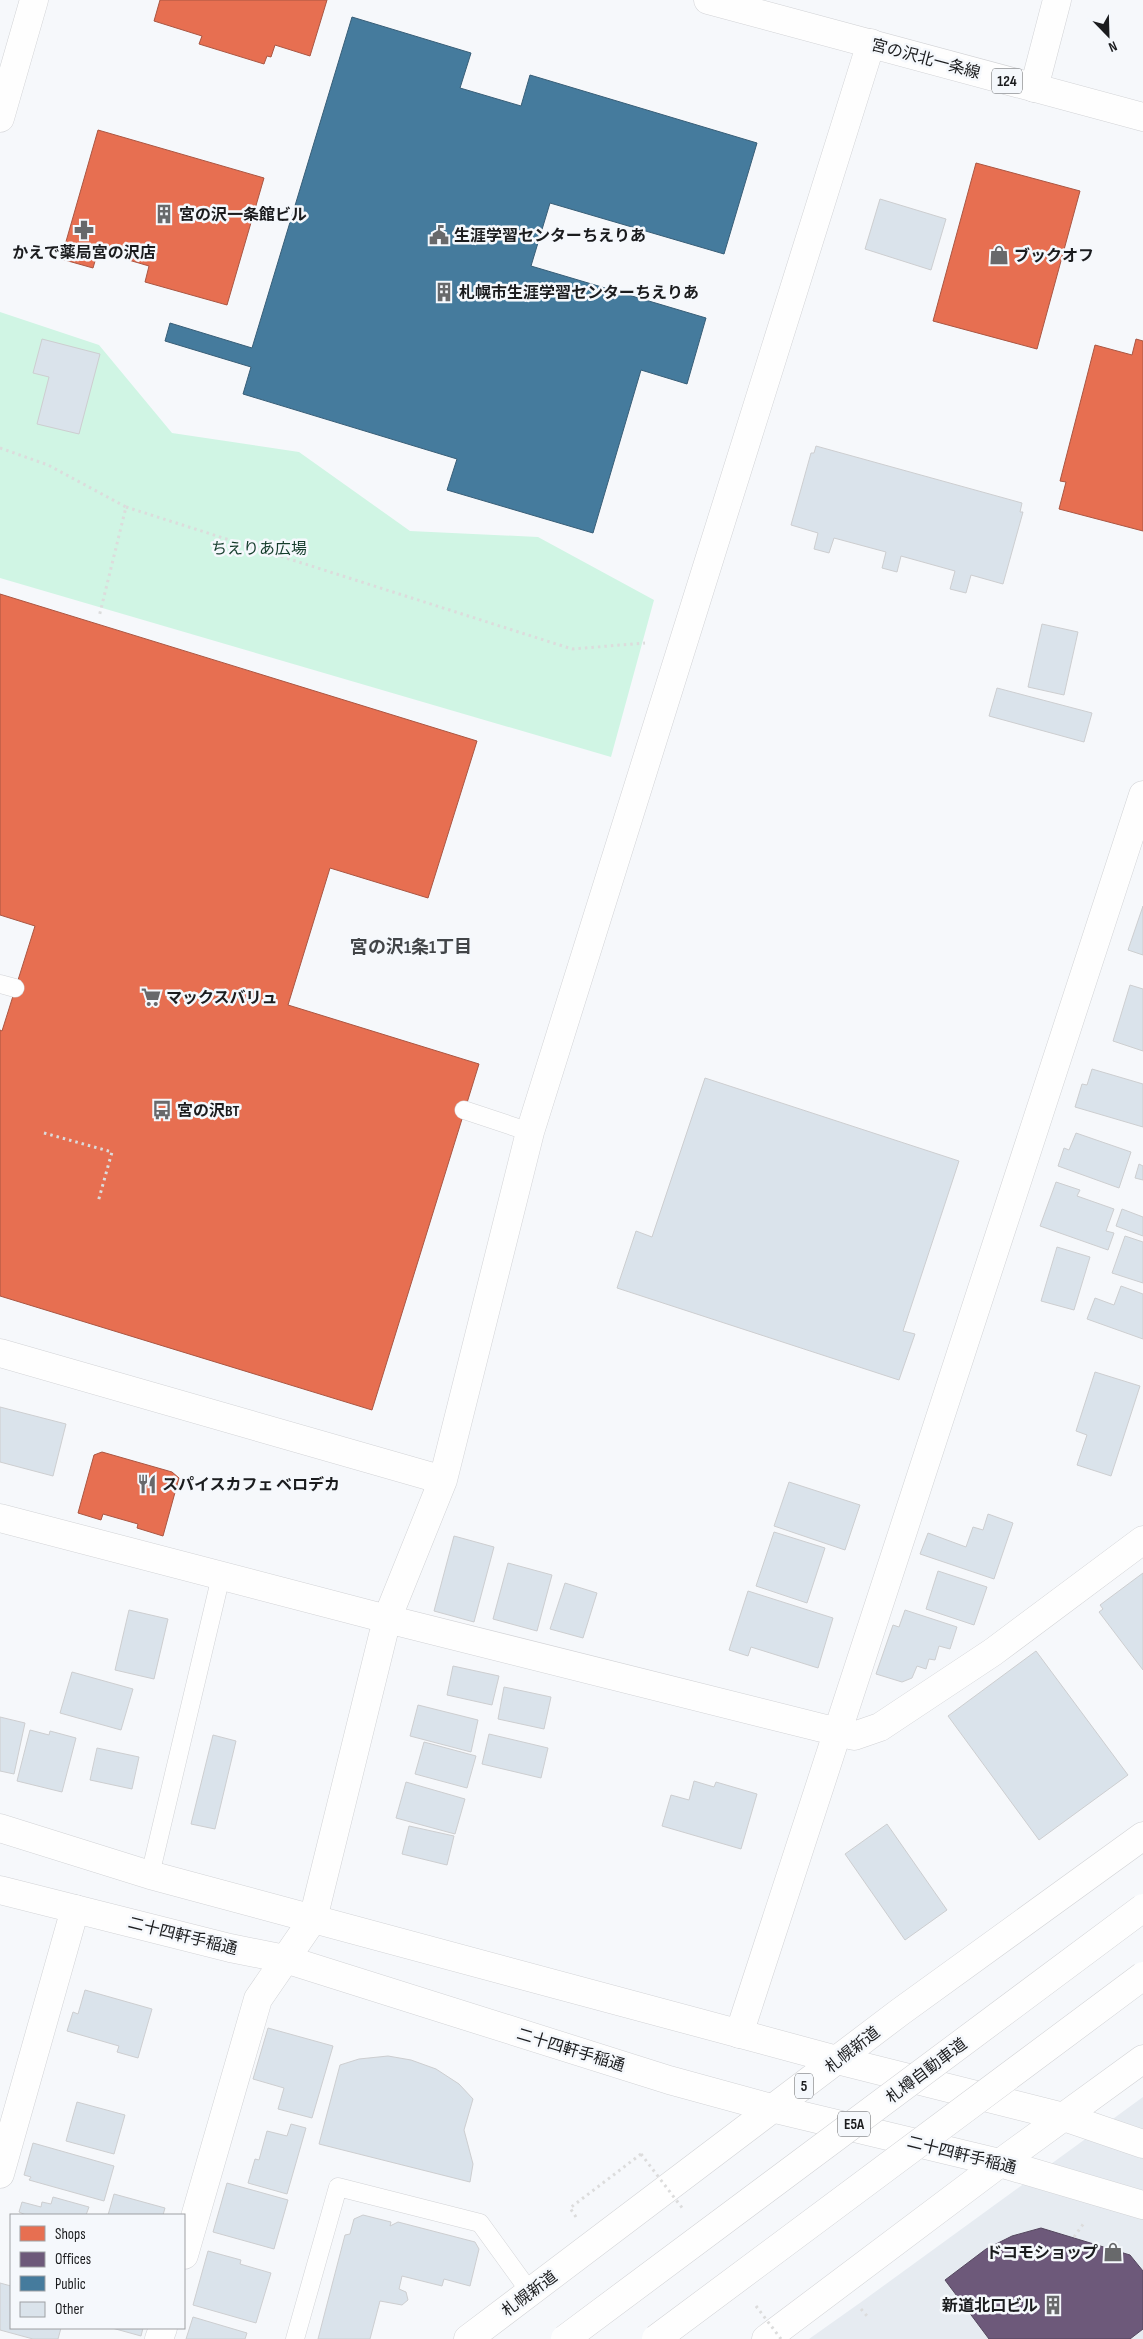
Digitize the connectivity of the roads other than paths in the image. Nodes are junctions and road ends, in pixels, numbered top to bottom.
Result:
1 (34, 0) edge
2 (708, 0) edge
3 (1057, 0) edge
4 (871, 43) junction
5 (1034, 88) junction
6 (1143, 117) edge
7 (0, 118) edge
8 (1143, 796) edge
9 (1136, 840) edge
10 (464, 1110) dead end
11 (530, 1132) junction
12 (0, 1353) edge
13 (443, 1480) junction
14 (0, 1518) edge
15 (1143, 1540) edge
16 (221, 1576) junction
17 (387, 1619) junction
18 (836, 1732) junction
19 (0, 1828) edge
20 (1143, 1836) edge
21 (150, 1875) junction
22 (0, 1890) edge
23 (1143, 1908) edge
24 (76, 1909) junction
25 (313, 1919) junction
26 (285, 1959) junction
27 (1143, 1976) edge
28 (739, 2034) junction
29 (1143, 2059) edge
30 (838, 2060) junction
31 (775, 2109) junction
32 (1064, 2117) junction
33 (1143, 2144) edge
34 (1000, 2163) junction
35 (0, 2174) edge
36 (1143, 2205) edge
37 (185, 2252) edge
38 (530, 2292) junction
39 (295, 2339) edge
40 (468, 2339) edge
41 (565, 2339) edge
42 (656, 2339) edge
43 (766, 2339) edge

1 - 7 main road
2 - 4 main road, 宮の沢北一条線 / 124
3 - 5 main road
4 - 5 main road, 宮の沢北一条線 / 124
4 - 11 main road
5 - 6 main road, 宮の沢北一条線 / 124
8 - 9 main road
9 - 18 main road
10 - 11 lane
11 - 13 main road
12 - 13 main road
13 - 17 main road
14 - 16 main road
15 - 18 main road
16 - 17 main road
16 - 21 lane
17 - 18 main road
17 - 25 main road
18 - 28 main road
19 - 21 main road
20 - 30 main road, 札幌新道 / 5
21 - 25 main road
22 - 24 main road, 二十四軒手稲通
23 - 41 main road, 札樽自動車道 / E5A, bridge
24 - 26 main road, 二十四軒手稲通
24 - 35 main road
25 - 26 main road
25 - 28 main road
26 - 31 main road, 二十四軒手稲通
26 - 37 main road
27 - 42 main road, bridge
28 - 30 main road
29 - 32 main road
30 - 31 main road, 札幌新道 / 5
30 - 32 main road
31 - 34 main road, 二十四軒手稲通
31 - 38 main road, 札幌新道 / 5
32 - 33 main road
32 - 34 main road
34 - 36 main road, 二十四軒手稲通
34 - 43 main road
38 - 39 lane
38 - 40 main road, 札幌新道 / 5

